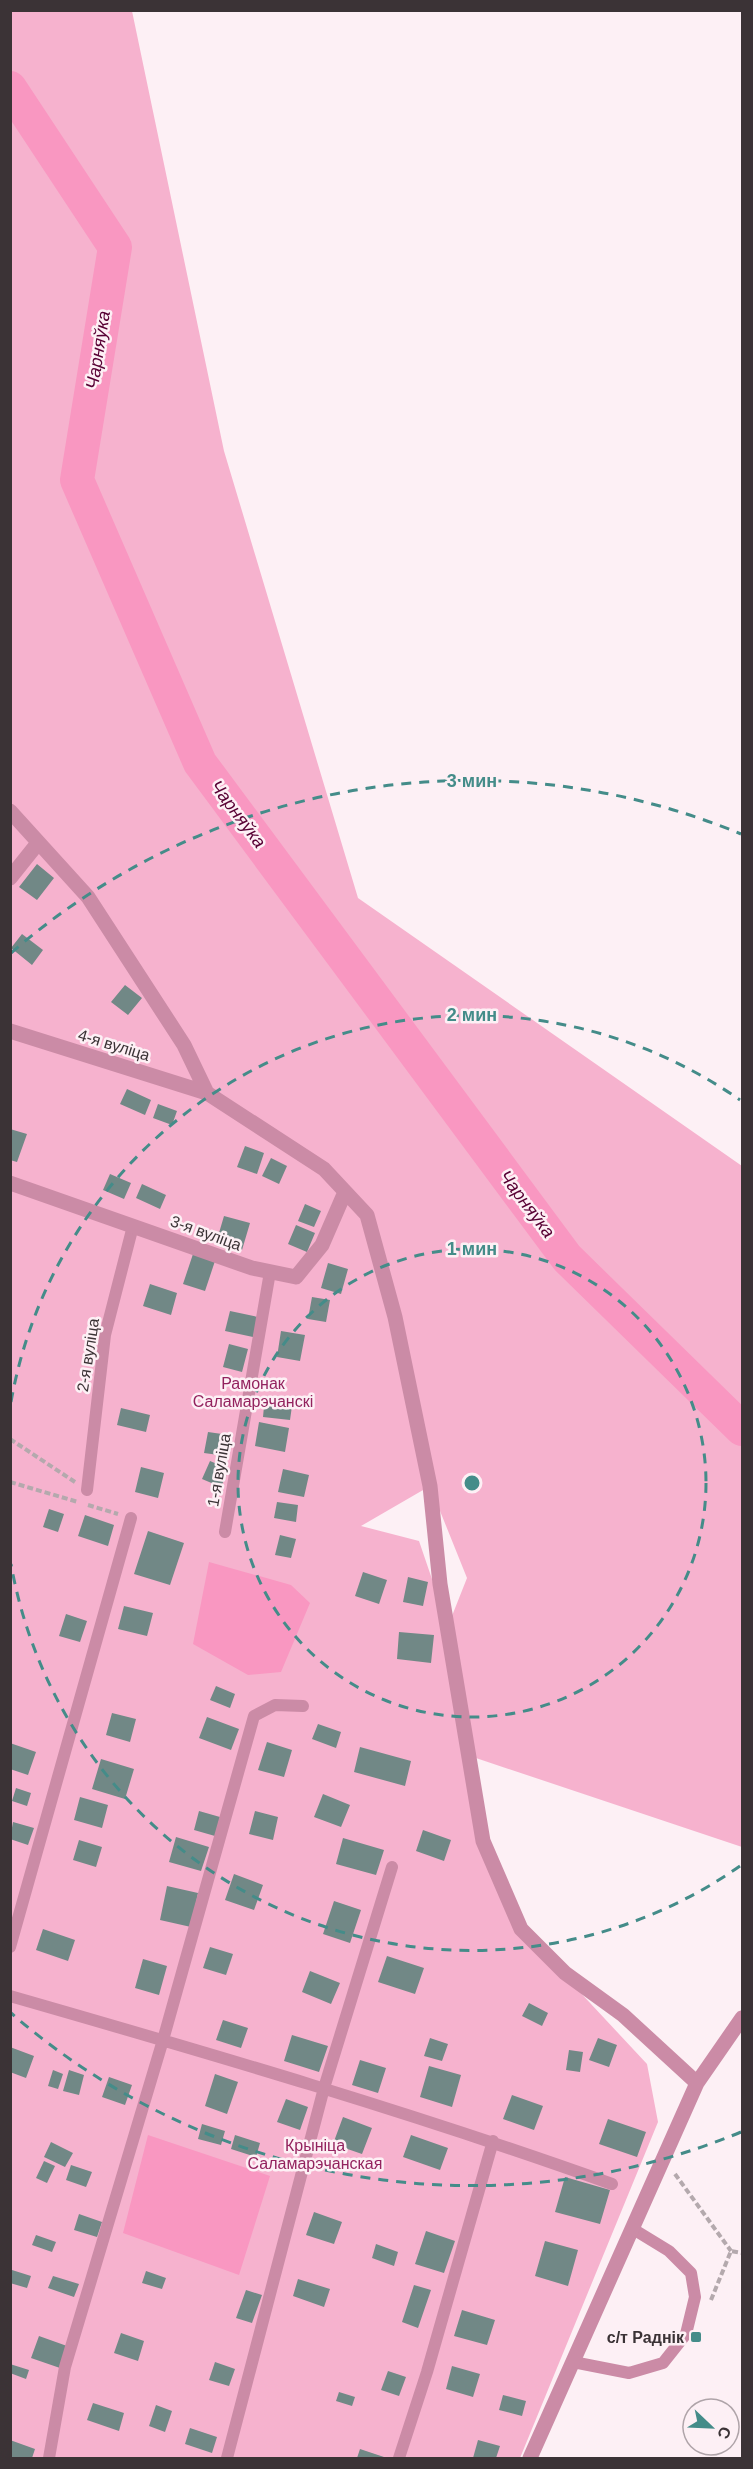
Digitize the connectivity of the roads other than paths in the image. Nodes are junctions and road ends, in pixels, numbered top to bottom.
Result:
1 (10, 811) edge
2 (38, 843) junction
3 (10, 878) edge
4 (10, 1032) edge
5 (207, 1093) junction
6 (10, 1183) edge
7 (345, 1191) junction
8 (133, 1226) junction
9 (270, 1272) junction
10 (87, 1490) road end
11 (131, 1518) road end
12 (225, 1532) dead end
13 (303, 1706) dead end
14 (392, 1866) dead end
15 (10, 1947) edge
16 (10, 1995) edge
17 (742, 2018) edge
18 (162, 2040) junction
19 (698, 2083) junction
20 (324, 2088) junction
21 (493, 2141) junction
22 (612, 2184) dead end
23 (633, 2229) junction
24 (573, 2362) junction
25 (49, 2458) edge
26 (227, 2458) edge
27 (399, 2458) edge
28 (530, 2458) edge

1 - 2 street
2 - 3 street
2 - 5 street
4 - 5 street, 4-я вуліца
5 - 7 street, 4-я вуліца
6 - 8 street, 3-я вуліца
7 - 9 street, 3-я вуліца
7 - 19 street, 4-я вуліца
8 - 9 street, 3-я вуліца
8 - 10 lane, 2-я вуліца
9 - 12 lane, 1-я вуліца
11 - 15 lane
13 - 18 lane
14 - 20 lane
16 - 18 lane
17 - 19 street
18 - 20 lane
18 - 25 lane
19 - 23 street
20 - 21 lane
20 - 26 lane
21 - 22 lane
21 - 27 lane
23 - 24 street
23 - 24 lane
24 - 28 street

